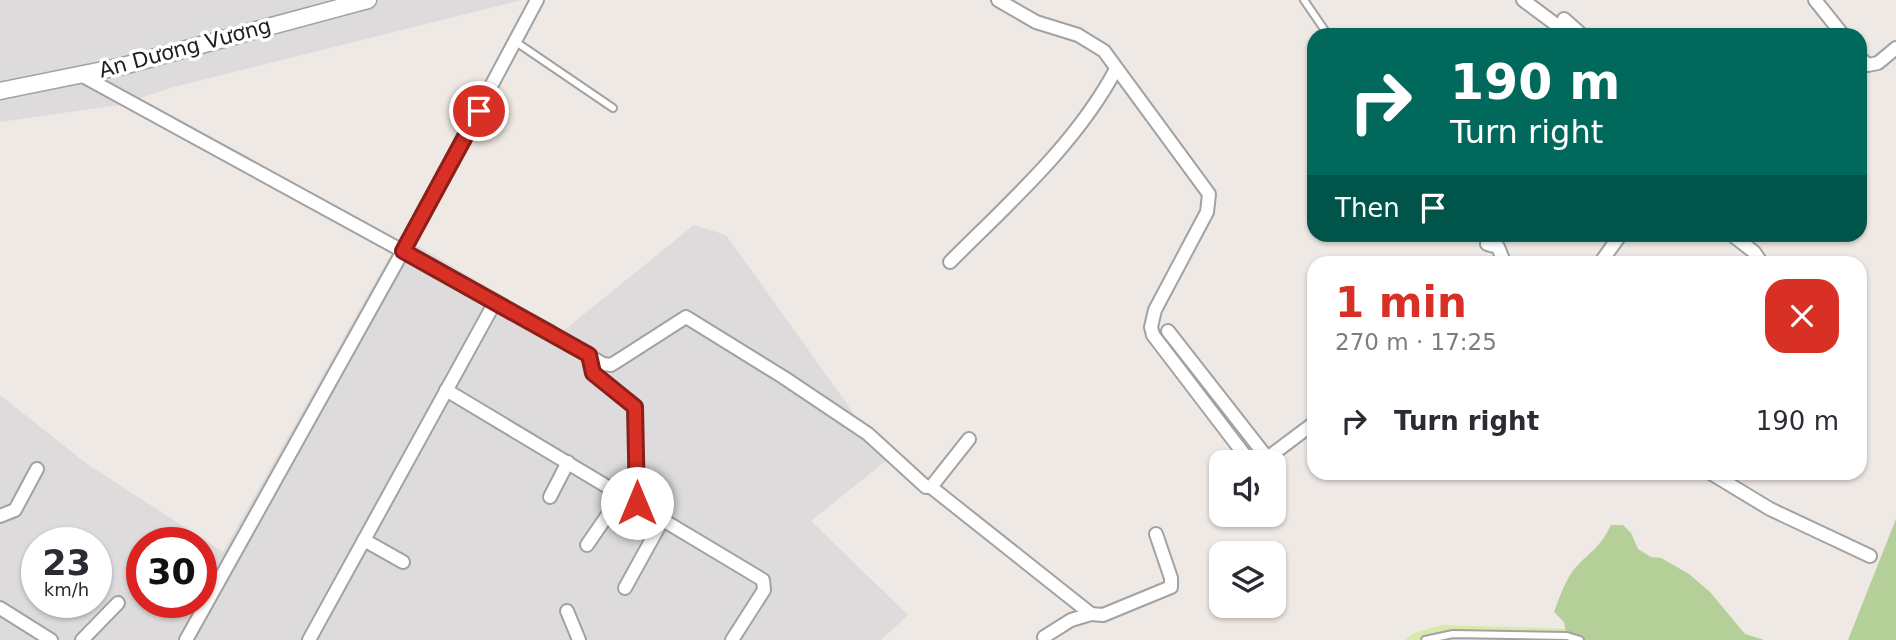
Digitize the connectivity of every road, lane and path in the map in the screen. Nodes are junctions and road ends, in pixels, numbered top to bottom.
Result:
1 (368, 0) edge
2 (537, 0) edge
3 (998, 0) edge
4 (1304, 0) edge
5 (1523, 0) edge
6 (1537, 0) edge
7 (1815, 0) edge
8 (1323, 28) edge
9 (1561, 28) edge
10 (1573, 28) edge
11 (1837, 28) edge
12 (516, 42) junction
13 (1896, 48) edge
14 (1867, 64) edge
15 (1116, 69) junction
16 (81, 75) junction
17 (0, 91) edge
18 (613, 108) dead end
19 (1741, 242) edge
20 (1487, 244) dead end
21 (403, 251) junction
22 (1502, 256) edge
23 (1757, 256) edge
24 (950, 262) dead end
25 (495, 302) junction
26 (1168, 331) dead end
27 (589, 355) junction
28 (446, 390) junction
29 (1307, 428) edge
30 (969, 439) dead end
31 (1241, 450) edge
32 (568, 462) junction
33 (37, 469) dead end
34 (1722, 480) edge
35 (931, 487) junction
36 (622, 494) junction
37 (550, 497) dead end
38 (637, 503) junction
39 (0, 516) edge
40 (663, 519) junction
41 (1156, 534) dead end
42 (364, 540) junction
43 (587, 545) dead end
44 (1870, 556) dead end
45 (403, 562) dead end
46 (625, 588) dead end
47 (118, 603) dead end
48 (0, 609) edge
49 (567, 611) dead end
50 (1091, 614) junction
51 (1044, 637) dead end
52 (51, 640) edge
53 (82, 640) edge
54 (186, 640) edge
55 (309, 640) edge
56 (579, 640) edge
57 (732, 640) edge
58 (1425, 640) edge
59 (1580, 640) edge

1 - 16 street, An Dương Vương
2 - 12 street
3 - 15 street
4 - 8 lane
5 - 9 street
6 - 10 street
7 - 11 street
12 - 18 lane
12 - 21 street
13 - 14 street
15 - 24 street
15 - 31 street
16 - 17 street, An Dương Vương
16 - 21 street
19 - 23 street
20 - 22 street
21 - 25 street
21 - 54 street
25 - 27 street
25 - 28 street
26 - 29 street
27 - 35 street
27 - 38 street
28 - 32 street
28 - 42 street
30 - 35 street
32 - 36 street
32 - 37 street
33 - 39 street
34 - 44 street
35 - 50 street
36 - 38 street
36 - 43 street
38 - 40 street
40 - 46 street
40 - 57 street
41 - 50 street
42 - 45 street
42 - 55 street
47 - 53 street
48 - 52 street
49 - 56 street
50 - 51 street
58 - 59 lane

